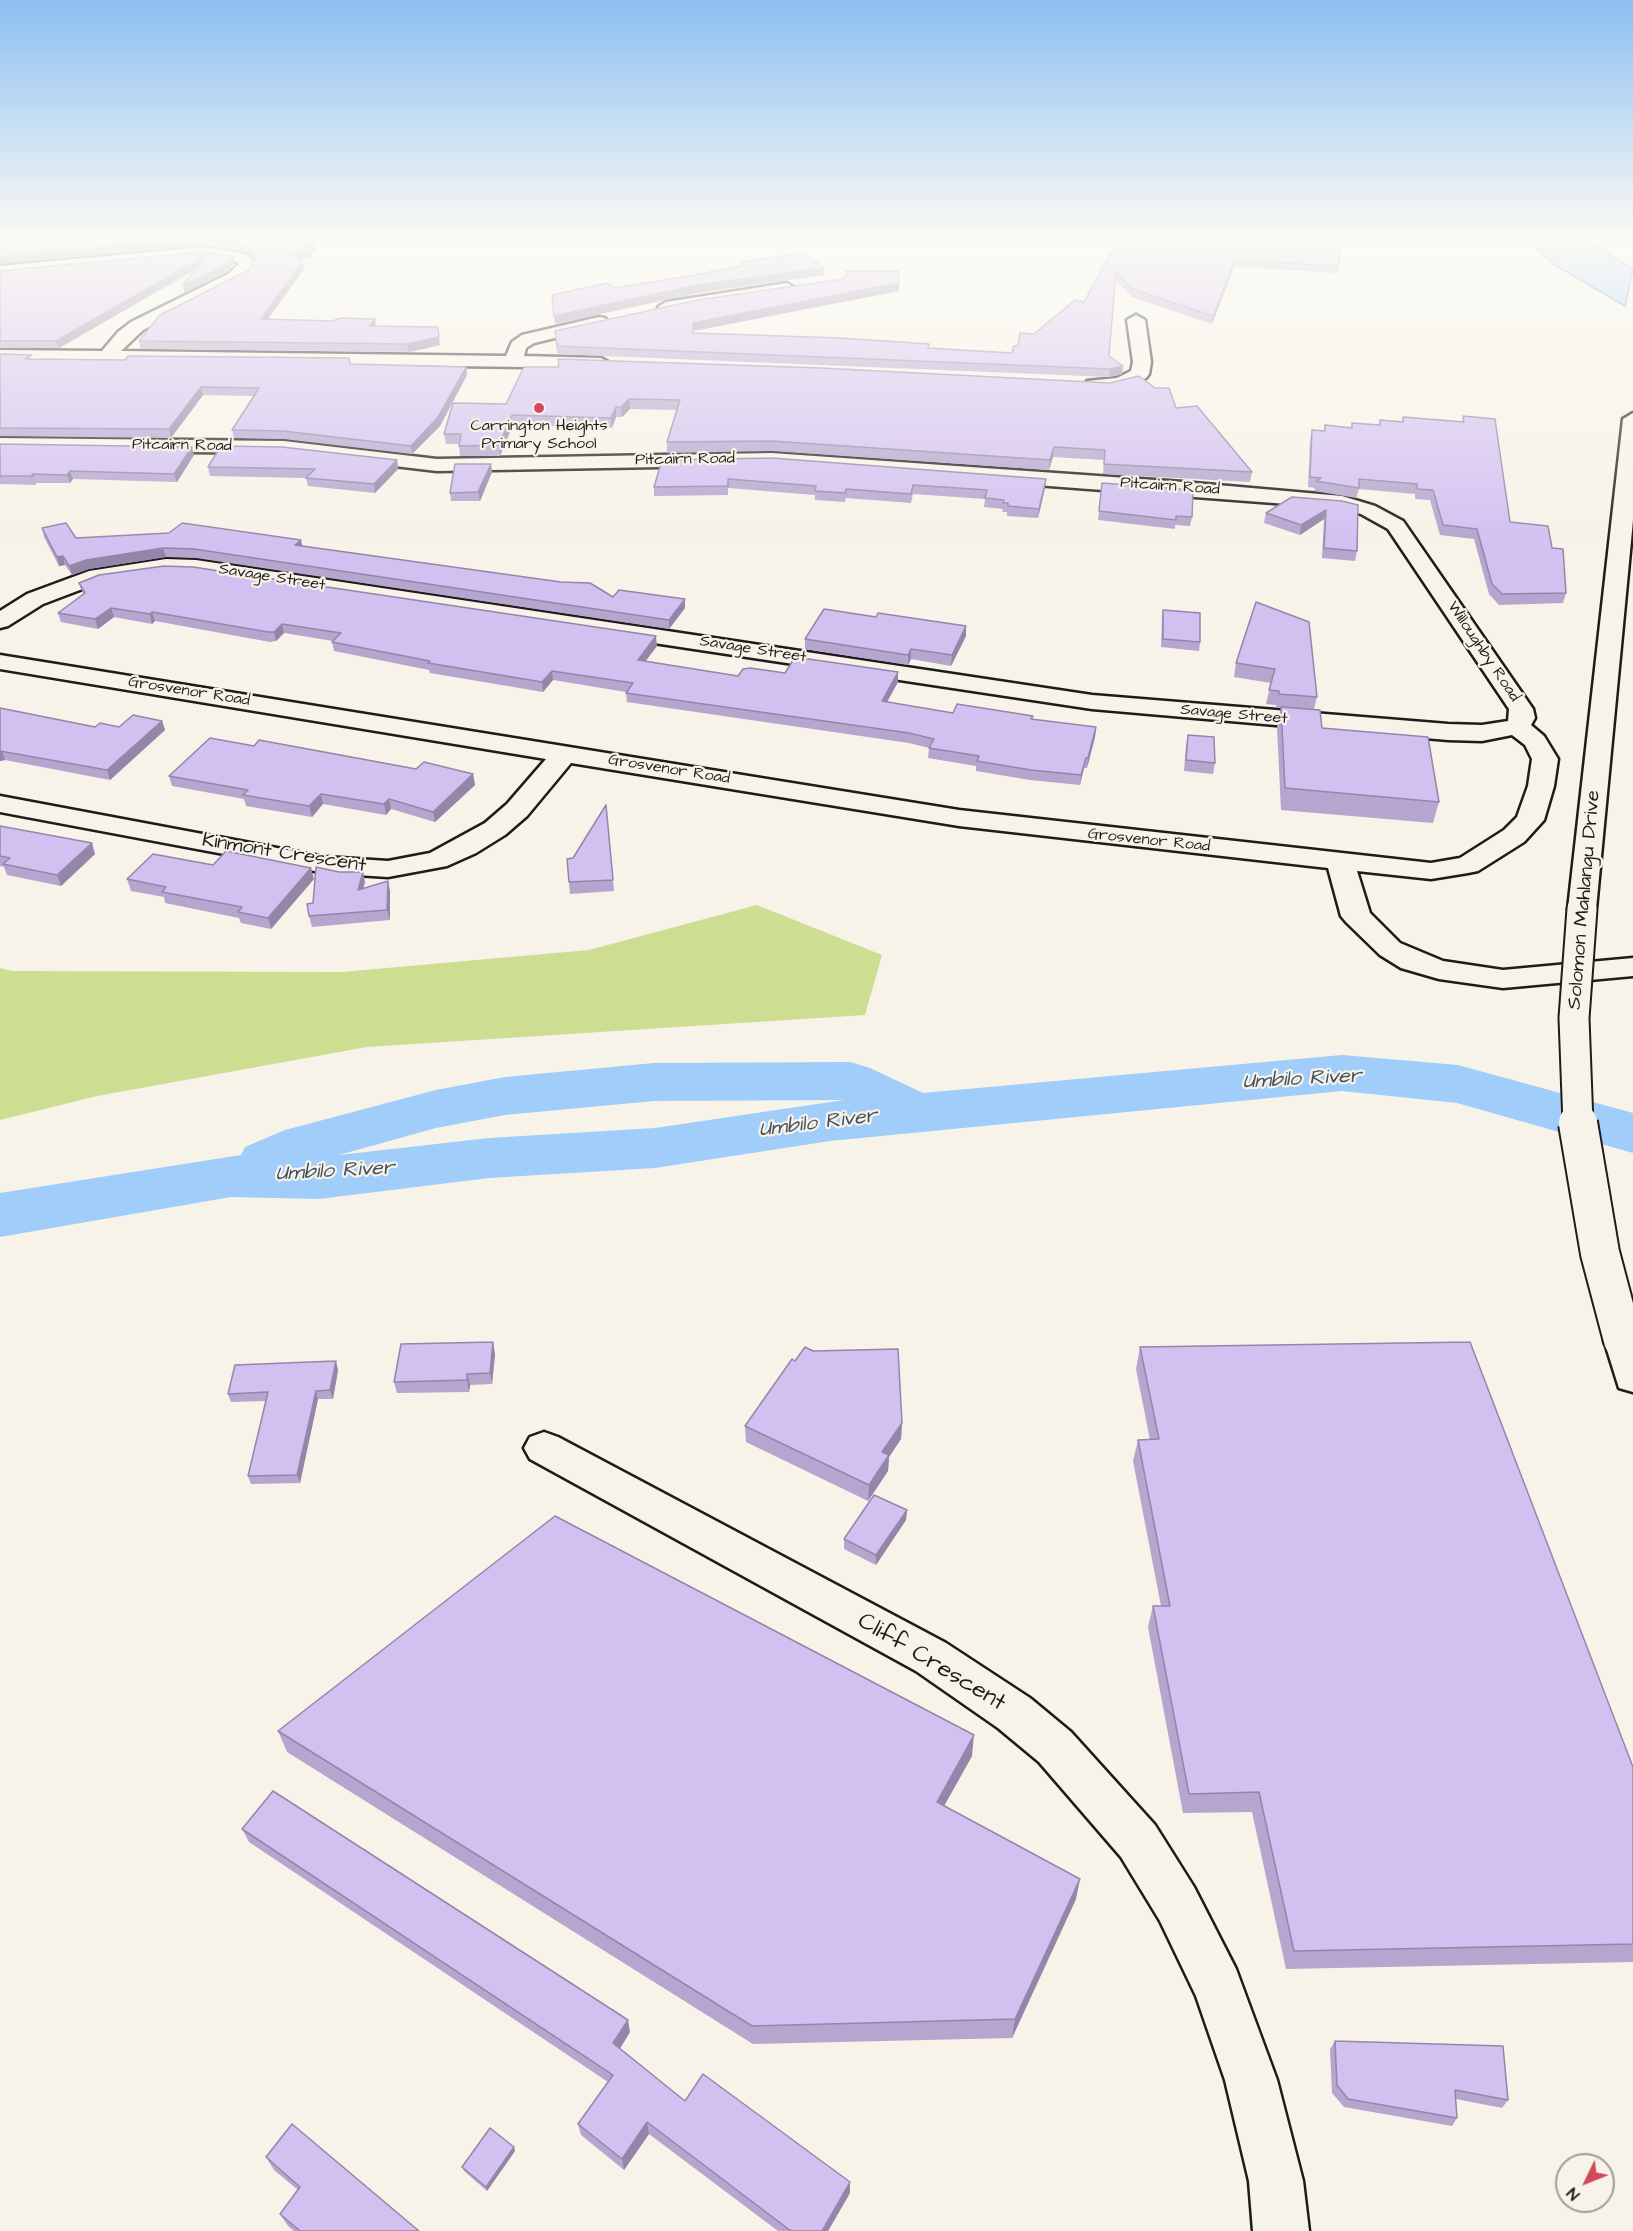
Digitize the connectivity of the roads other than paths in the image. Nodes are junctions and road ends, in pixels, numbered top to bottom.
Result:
1 (122, 338) edge
2 (532, 338) edge
3 (1139, 338) edge
4 (109, 354) junction
5 (0, 355) edge
6 (518, 360) junction
7 (614, 363) edge
8 (1081, 384) edge
9 (1633, 419) edge
10 (0, 444) edge
11 (1368, 510) joint
12 (0, 621) edge
13 (0, 662) edge
14 (1517, 727) junction
15 (565, 753) junction
16 (0, 804) edge
17 (1340, 860) junction
18 (1633, 967) edge
19 (1633, 1377) edge
20 (544, 1448) dead end
21 (1281, 2231) edge

1 - 4 main road
2 - 6 main road
3 - 8 main road
4 - 5 main road
4 - 6 main road
6 - 7 main road
9 - 19 main road, Solomon Mahlangu Drive, bridge
10 - 11 main road, Pitcairn Road
11 - 14 main road, Willoughby Road
12 - 14 main road, Savage Street
13 - 15 main road, Grosvenor Road
14 - 17 main road, Willoughby Road
15 - 16 main road, Kinmont Crescent
15 - 17 main road, Grosvenor Road
17 - 18 main road
20 - 21 main road, Cliff Crescent

